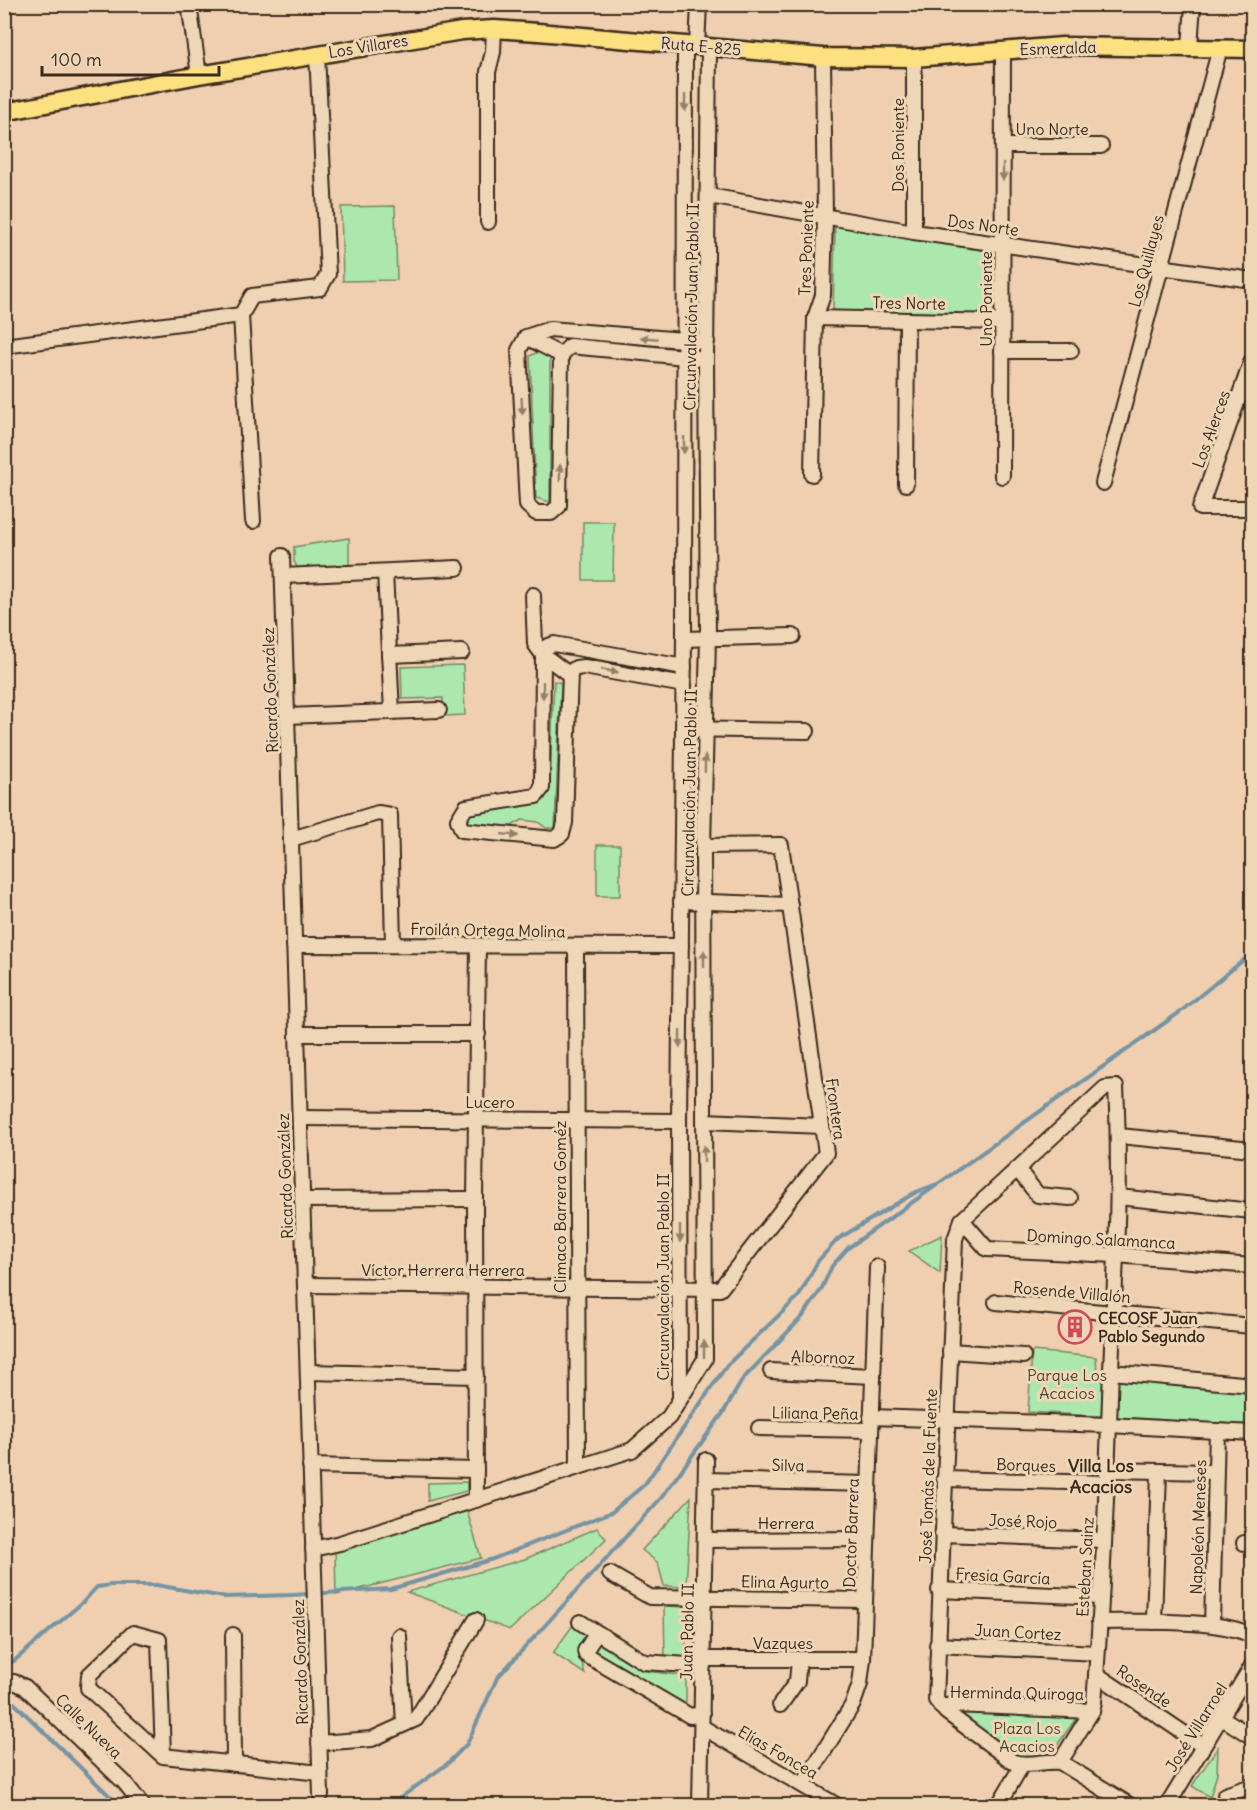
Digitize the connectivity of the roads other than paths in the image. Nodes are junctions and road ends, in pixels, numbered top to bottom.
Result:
1 (189, 4) edge
2 (699, 4) edge
3 (1192, 4) edge
4 (494, 29) junction
5 (538, 32) joint
6 (697, 46) junction
7 (1190, 47) junction
8 (1220, 48) junction
9 (1252, 49) edge
10 (1003, 51) junction
11 (317, 54) junction
12 (823, 57) junction
13 (863, 58) joint
14 (914, 58) junction
15 (199, 75) junction
16 (4, 112) edge
17 (1003, 146) junction
18 (1101, 146) dead end
19 (709, 196) junction
20 (825, 217) junction
21 (488, 222) dead end
22 (915, 232) junction
23 (1003, 245) junction
24 (1161, 267) junction
25 (1252, 280) edge
26 (241, 315) junction
27 (815, 318) junction
28 (907, 320) junction
29 (1002, 322) junction
30 (526, 337) junction
31 (684, 341) junction
32 (707, 342) junction
33 (4, 346) edge
34 (1002, 351) junction
35 (1071, 351) dead end
36 (561, 355) junction
37 (684, 359) junction
38 (706, 359) junction
39 (1252, 360) edge
40 (812, 474) dead end
41 (1002, 476) dead end
42 (1103, 483) dead end
43 (906, 484) dead end
44 (1252, 508) edge
45 (253, 521) dead end
46 (282, 556) dead end
47 (457, 568) dead end
48 (385, 572) junction
49 (283, 576) junction
50 (533, 595) dead end
51 (793, 636) dead end
52 (708, 638) junction
53 (684, 639) junction
54 (462, 652) dead end
55 (389, 655) junction
56 (543, 655) junction
57 (684, 667) junction
58 (570, 675) junction
59 (684, 685) junction
60 (438, 710) dead end
61 (392, 712) junction
62 (287, 716) junction
63 (683, 729) junction
64 (706, 730) junction
65 (807, 730) dead end
66 (291, 839) junction
67 (704, 846) junction
68 (681, 901) junction
69 (704, 903) junction
70 (790, 905) junction
71 (294, 945) junction
72 (393, 945) junction
73 (681, 946) junction
74 (478, 947) junction
75 (576, 948) junction
76 (297, 1034) junction
77 (478, 1034) junction
78 (300, 1118) junction
79 (477, 1118) junction
80 (576, 1119) junction
81 (680, 1121) junction
82 (704, 1121) junction
83 (822, 1126) junction
84 (1119, 1136) junction
85 (1252, 1149) edge
86 (1017, 1169) junction
87 (1118, 1197) junction
88 (1070, 1198) dead end
89 (475, 1199) junction
90 (302, 1200) junction
91 (1252, 1211) edge
92 (962, 1220) junction
93 (1116, 1254) junction
94 (1252, 1266) edge
95 (877, 1267) dead end
96 (305, 1285) junction
97 (475, 1287) junction
98 (577, 1287) junction
99 (684, 1289) junction
100 (704, 1289) junction
101 (996, 1302) dead end
102 (1114, 1312) junction
103 (1252, 1326) edge
104 (950, 1351) junction
105 (1023, 1356) dead end
106 (771, 1371) dead end
107 (308, 1372) junction
108 (1111, 1372) junction
109 (476, 1376) junction
110 (873, 1376) junction
111 (1252, 1384) edge
112 (680, 1401) junction
113 (947, 1420) junction
114 (871, 1424) junction
115 (1109, 1425) junction
116 (759, 1428) dead end
117 (1217, 1431) junction
118 (1252, 1433) edge
119 (706, 1460) dead end
120 (310, 1466) junction
121 (578, 1467) junction
122 (476, 1470) junction
123 (1159, 1471) junction
124 (1215, 1472) junction
125 (1106, 1477) junction
126 (944, 1479) junction
127 (706, 1480) junction
128 (869, 1484) junction
129 (476, 1500) junction
130 (942, 1534) junction
131 (867, 1539) junction
132 (705, 1540) junction
133 (1103, 1540) junction
134 (313, 1549) junction
135 (610, 1575) dead end
136 (939, 1590) junction
137 (705, 1597) junction
138 (1100, 1597) junction
139 (865, 1600) junction
140 (476, 1620) dead end
141 (580, 1622) dead end
142 (1099, 1622) junction
143 (1154, 1622) junction
144 (1212, 1624) junction
145 (597, 1633) junction
146 (233, 1635) dead end
147 (399, 1636) dead end
148 (1252, 1636) edge
149 (937, 1645) junction
150 (1098, 1653) junction
151 (863, 1659) junction
152 (799, 1660) junction
153 (703, 1662) junction
154 (1251, 1671) edge
155 (1096, 1674) junction
156 (4, 1682) edge
157 (780, 1705) dead end
158 (941, 1707) junction
159 (1092, 1711) junction
160 (1221, 1717) junction
161 (702, 1720) junction
162 (404, 1724) junction
163 (1252, 1737) edge
164 (319, 1743) junction
165 (1203, 1746) junction
166 (163, 1756) junction
167 (1060, 1762) junction
168 (234, 1764) junction
169 (1022, 1765) junction
170 (320, 1773) junction
171 (803, 1785) junction
172 (1252, 1786) edge
173 (321, 1795) dead end
174 (1225, 1795) dead end
175 (143, 1806) edge
176 (700, 1806) edge
177 (838, 1806) edge
178 (998, 1806) edge
179 (1131, 1806) edge
180 (1167, 1806) edge

1 - 15 street
2 - 6 street
3 - 7 street
4 - 5 main road, Los Villares
4 - 11 main road, Los Villares
4 - 21 street
5 - 6 main road, Ruta E-825
6 - 12 main road, Ruta E-825
6 - 19 street, Circunvalación Juan Pablo II
6 -> 31 street, Circunvalación Juan Pablo II
7 - 8 main road, Esmeralda
7 - 10 main road, Esmeralda
8 - 9 main road, Esmeralda
8 - 24 street, Los Quillayes
10 - 14 main road, Esmeralda
10 - 17 street, Uno Poniente
11 - 15 main road, Los Villares
11 - 26 street
12 - 13 main road, Ruta E-825
12 - 20 street, Tres Poniente
13 - 14 main road, Esmeralda
14 - 22 street, Dos Poniente
15 - 16 main road, Los Villares
17 - 18 street, Uno Norte
17 -> 23 street, Uno Poniente
19 - 20 street, Dos Norte
19 - 32 street, Circunvalación Juan Pablo II
20 - 22 street, Dos Norte
20 - 27 street, Tres Poniente
22 - 23 street, Dos Norte
23 - 24 street, Dos Norte
23 - 29 street, Uno Poniente
24 - 25 street, Dos Norte
24 - 42 street, Los Quillayes
26 - 33 street
26 - 45 street
27 - 28 street, Tres Norte
27 - 40 street, Tres Poniente
28 - 29 street, Tres Norte
28 - 43 street
29 - 34 street, Uno Poniente
31 -> 30 street
30 - 36 street
30 -> 36 street
31 - 32 street
31 - 37 street, Circunvalación Juan Pablo II
32 - 38 street, Circunvalación Juan Pablo II
34 - 35 street
34 - 41 street, Uno Poniente
36 - 37 street
37 - 38 street
37 -> 53 street, Circunvalación Juan Pablo II
38 - 52 street, Circunvalación Juan Pablo II
39 - 44 street, Los Alerces
46 - 49 street, Ricardo González
47 - 48 street
48 - 49 street
48 - 55 street
49 - 62 street, Ricardo González
50 - 56 street
51 - 52 street
52 - 53 street
52 - 64 street, Circunvalación Juan Pablo II
53 - 57 street, Circunvalación Juan Pablo II
54 - 55 street
55 - 61 street
56 - 57 street
56 - 58 street
56 -> 58 street
57 - 59 street, Circunvalación Juan Pablo II
58 -> 59 street
59 - 63 street, Circunvalación Juan Pablo II
60 - 61 street
61 - 62 street
62 - 66 street, Ricardo González
63 - 64 street
63 - 68 street, Circunvalación Juan Pablo II
64 - 65 street
67 -> 64 street, Circunvalación Juan Pablo II
66 - 71 street, Ricardo González
66 - 72 street
67 - 69 street, Circunvalación Juan Pablo II
67 - 70 street, Frontera
68 - 69 street
68 - 73 street, Circunvalación Juan Pablo II
69 - 70 street
82 -> 69 street, Circunvalación Juan Pablo II
70 - 83 street, Frontera
71 - 72 street, Froilán Ortega Molina
71 - 76 street, Ricardo González
72 - 74 street, Froilán Ortega Molina
73 - 75 street, Froilán Ortega Molina
73 -> 81 street, Circunvalación Juan Pablo II
74 - 75 street, Froilán Ortega Molina
74 - 77 street
75 - 80 street, Climaco Barrera Goméz
76 - 77 street
76 - 78 street, Ricardo González
77 - 79 street
78 - 79 street, Lucero
78 - 90 street, Ricardo González
79 - 80 street, Lucero
79 - 89 street
80 - 81 street, Lucero
80 - 98 street, Climaco Barrera Goméz
81 -> 99 street, Circunvalación Juan Pablo II
82 - 83 street
100 -> 82 street, Circunvalación Juan Pablo II
83 - 100 street, Frontera
84 - 85 street
84 - 86 street, Esteban Sainz
84 - 87 street, Esteban Sainz
86 - 88 street
86 - 92 street
87 - 91 street
87 - 93 street, Esteban Sainz
89 - 90 street
89 - 97 street
90 - 96 street, Ricardo González
92 - 93 street, Domingo Salamanca
92 - 104 street, José Tomás de la Fuente
93 - 94 street, Domingo Salamanca
93 - 102 street, Esteban Sainz
95 - 110 street, Doctor Barrera
96 - 97 street, Víctor Herrera Herrera
96 - 107 street, Ricardo González
97 - 98 street, Víctor Herrera Herrera
97 - 109 street
98 - 99 street, Víctor Herrera Herrera
98 - 121 street, Climaco Barrera Goméz
99 - 100 street, Frontera
99 - 112 street, Circunvalación Juan Pablo II
112 -> 100 street, Circunvalación Juan Pablo II
101 - 102 street, Rosende Villalón
102 - 103 street, Rosende Villalón
102 - 108 street, Esteban Sainz
104 - 105 street
104 - 113 street, José Tomás de la Fuente
106 - 110 street, Albornoz
107 - 109 street
107 - 120 street, Ricardo González
108 - 111 street
108 - 115 street, Esteban Sainz
109 - 122 street
110 - 114 street, Doctor Barrera
112 - 121 street
113 - 114 street, Liliana Peña
113 - 115 street, Liliana Peña
113 - 126 street, José Tomás de la Fuente
114 - 116 street, Liliana Peña
114 - 128 street, Doctor Barrera
115 - 117 street, Liliana Peña
115 - 125 street, Esteban Sainz
117 - 118 street, Liliana Peña
117 - 124 street, Napoleón Meneses
119 - 127 street, Juan Pablo II
120 - 122 street
120 - 134 street, Ricardo González
121 - 129 street
122 - 129 street
123 - 124 street, Borques
123 - 125 street, Borques
123 - 143 street
124 - 144 street, Napoleón Meneses
125 - 126 street, Borques
125 - 133 street, Esteban Sainz
126 - 130 street, José Tomás de la Fuente
127 - 128 street, Silva
127 - 132 street, Juan Pablo II
128 - 131 street, Doctor Barrera
129 - 134 street
130 - 133 street, José Rojo
130 - 136 street, José Tomás de la Fuente
131 - 132 street, Herrera
131 - 139 street, Doctor Barrera
132 - 137 street, Juan Pablo II
133 - 138 street, Esteban Sainz
134 - 164 street, Ricardo González
135 - 137 street, Elina Agurto
136 - 138 street, Fresia García
136 - 149 street, José Tomás de la Fuente
137 - 139 street, Elina Agurto
137 - 153 street, Juan Pablo II
138 - 142 street, Esteban Sainz
139 - 151 street, Doctor Barrera
140 - 162 street
141 - 145 street, Vazques
142 - 143 street
142 - 150 street, Esteban Sainz
143 - 144 street
144 - 148 street
145 - 153 street, Vazques
145 - 161 street, Elías Foncea
146 - 168 street
147 - 162 street
149 - 150 street, Juan Cortez
149 - 158 street, José Tomás de la Fuente
150 - 155 street, Esteban Sainz
151 - 152 street, Vazques
151 - 171 street, Doctor Barrera
152 - 153 street, Vazques
152 - 157 street
153 - 161 street, Juan Pablo II
154 - 160 street, José Villarroel
155 - 159 street, Esteban Sainz
155 - 165 street, Rosende
156 - 175 street, Calle Nueva
158 - 159 street, Herminda Quiroga
158 - 169 street
159 - 167 street, Esteban Sainz
160 - 163 street
160 - 165 street, José Villarroel
161 - 171 street, Elías Foncea
161 - 176 street, Juan Pablo II
162 - 164 street
164 - 170 street, Ricardo González
165 - 180 street, José Villarroel
166 - 166 street
166 - 168 street
167 - 169 street
167 - 179 street
168 - 170 street
169 - 178 street
170 - 173 street, Ricardo González
171 - 177 street, Elías Foncea
172 - 174 street

